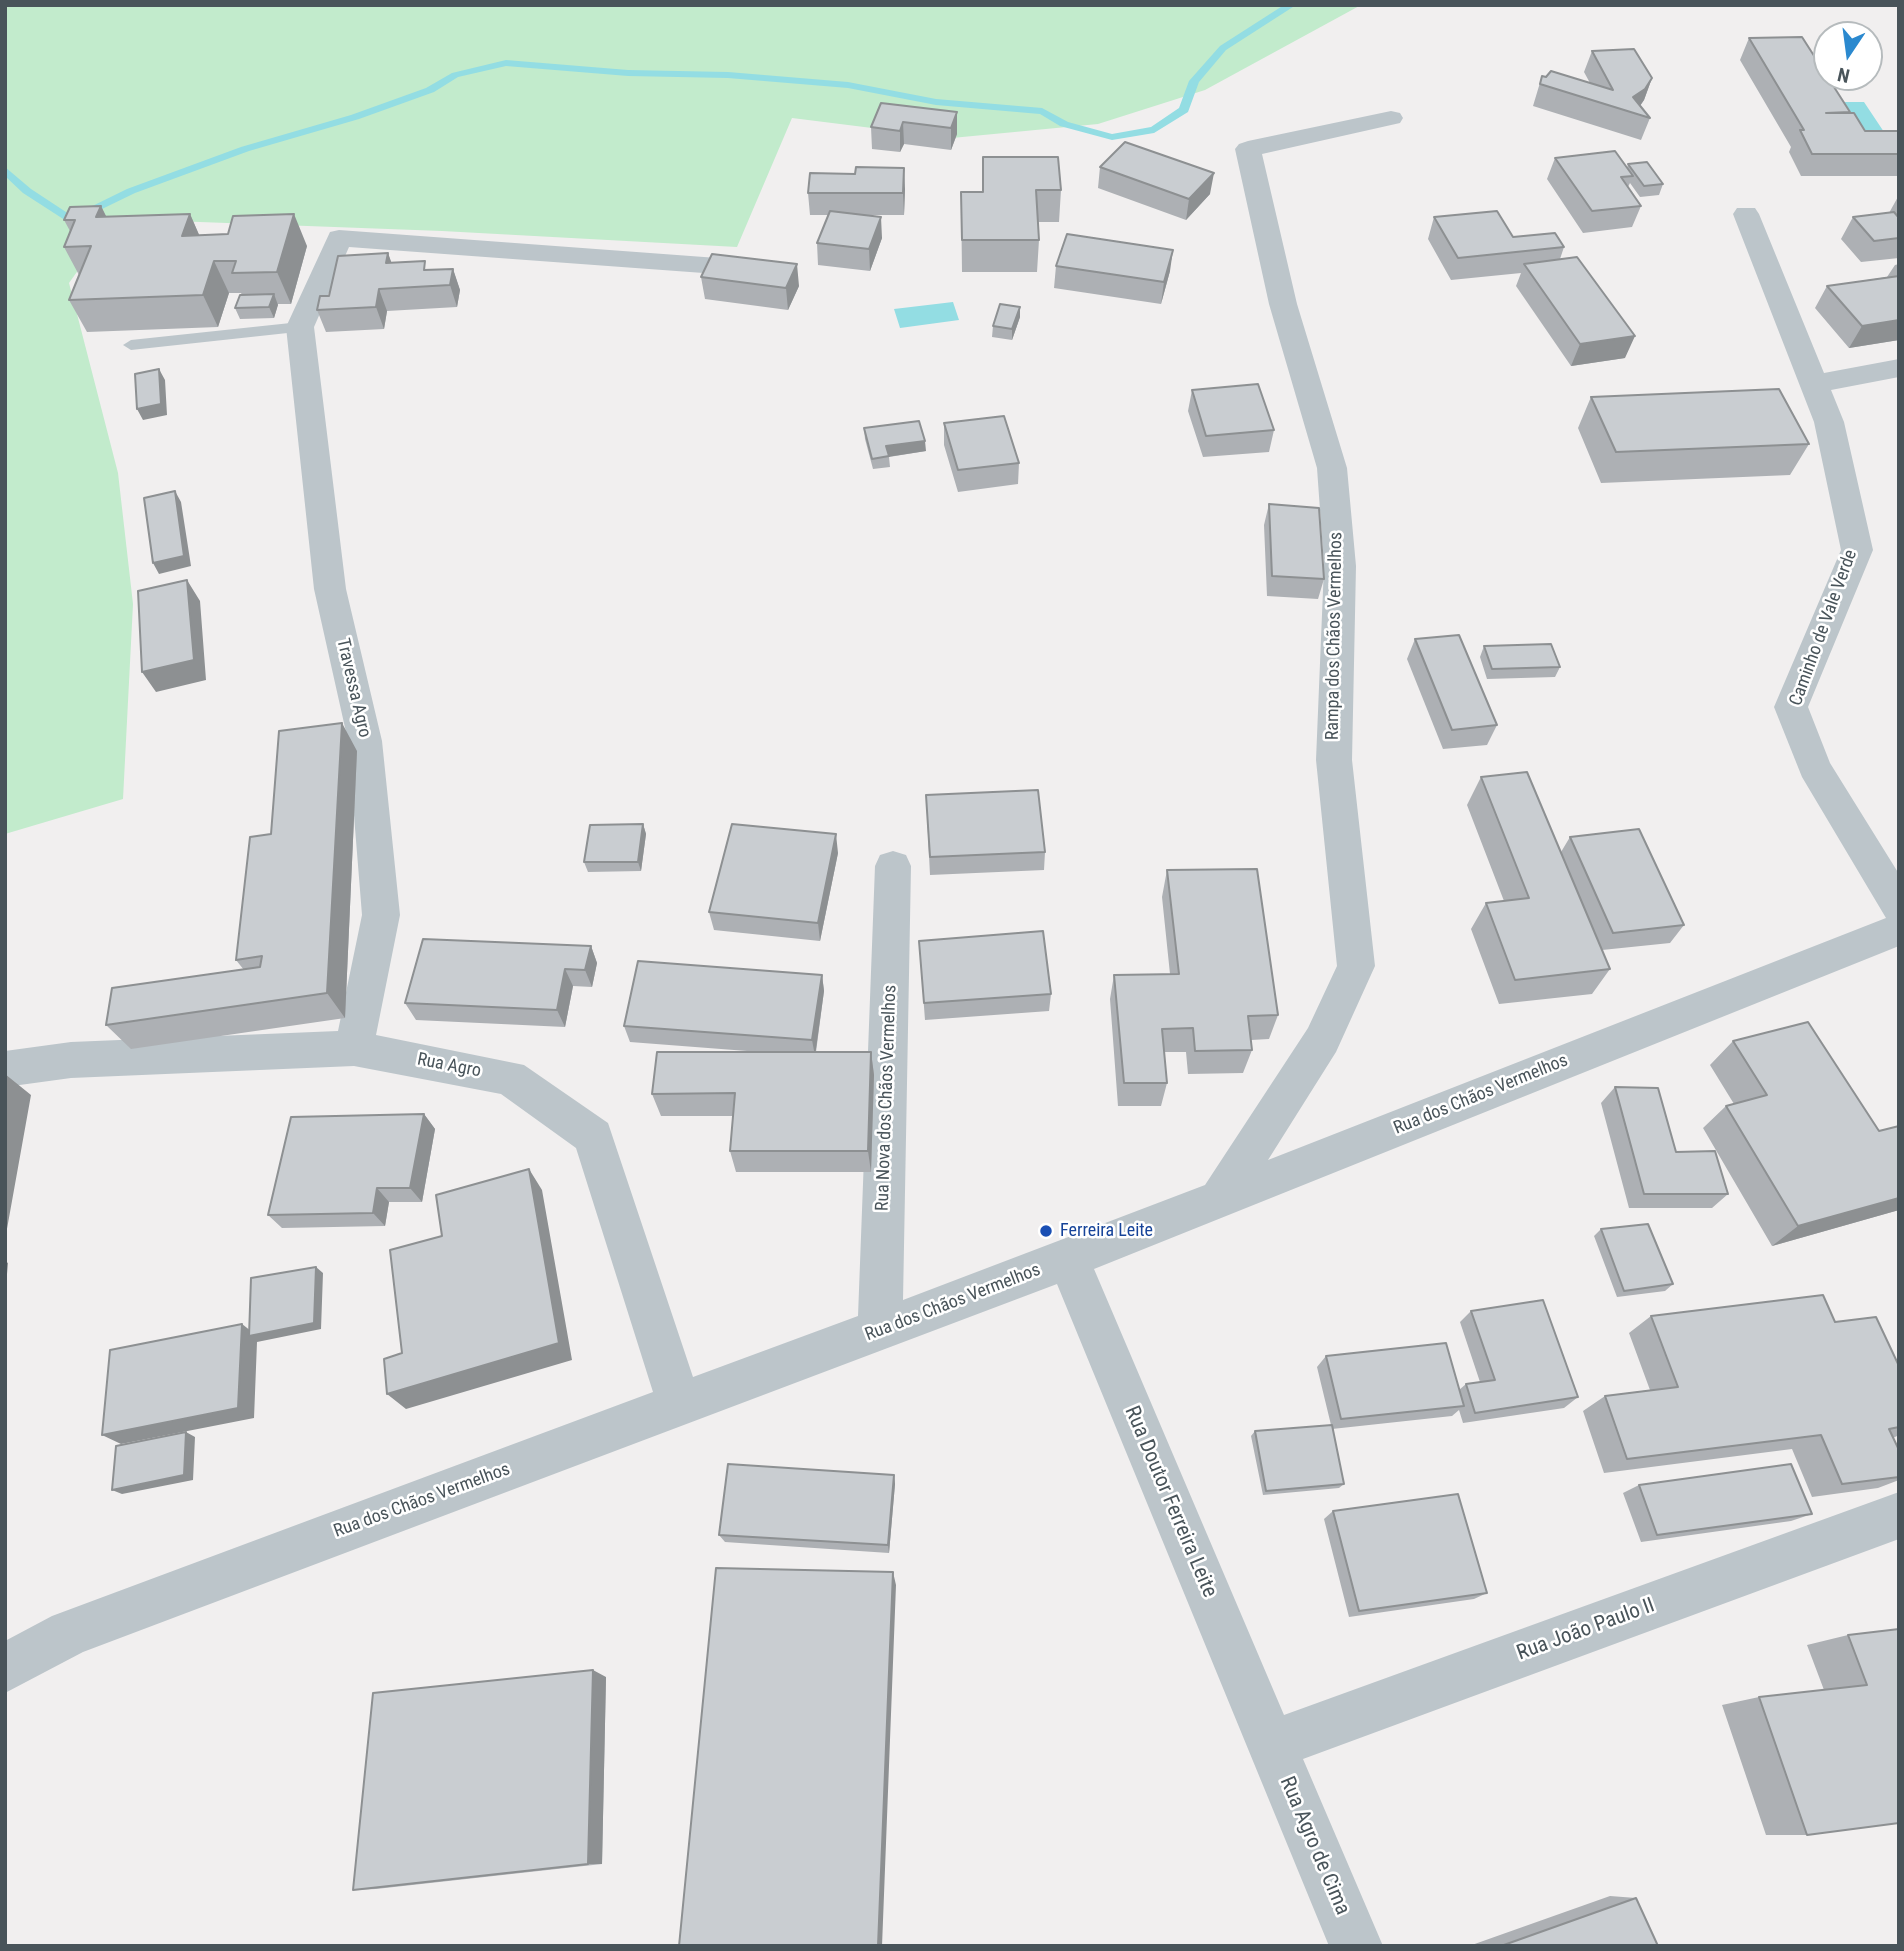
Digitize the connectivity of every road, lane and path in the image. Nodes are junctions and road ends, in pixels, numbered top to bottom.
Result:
1 (1391, 118) dead end
2 (1746, 214) dead end
3 (758, 269) edge
4 (300, 327) junction
5 (131, 345) dead end
6 (1899, 368) edge
7 (1814, 384) junction
8 (893, 866) dead end
9 (1899, 907) edge
10 (1899, 929) edge
11 (354, 1048) junction
12 (5, 1069) edge
13 (1219, 1200) junction
14 (1069, 1259) junction
15 (880, 1330) junction
16 (680, 1405) junction
17 (1899, 1515) edge
18 (5, 1668) edge
19 (1272, 1745) junction
20 (1356, 1946) edge

1 - 13 street, Rampa dos Chãos Vermelhos
2 - 7 street, Caminho de Vale Verde
3 - 4 street
4 - 5 lane
4 - 11 street, Travessa Agro
6 - 7 street
7 - 9 street, Caminho de Vale Verde
8 - 15 street, Rua Nova dos Chãos Vermelhos
10 - 13 street, Rua dos Chãos Vermelhos
11 - 12 street, Rua Agro
11 - 16 street, Rua Agro
13 - 14 street, Rua dos Chãos Vermelhos
14 - 15 street, Rua dos Chãos Vermelhos
14 - 19 street, Rua Doutor Ferreira Leite
15 - 16 street, Rua dos Chãos Vermelhos
16 - 18 street, Rua dos Chãos Vermelhos
17 - 19 street, Rua João Paulo II
19 - 20 street, Rua Agro de Cima

